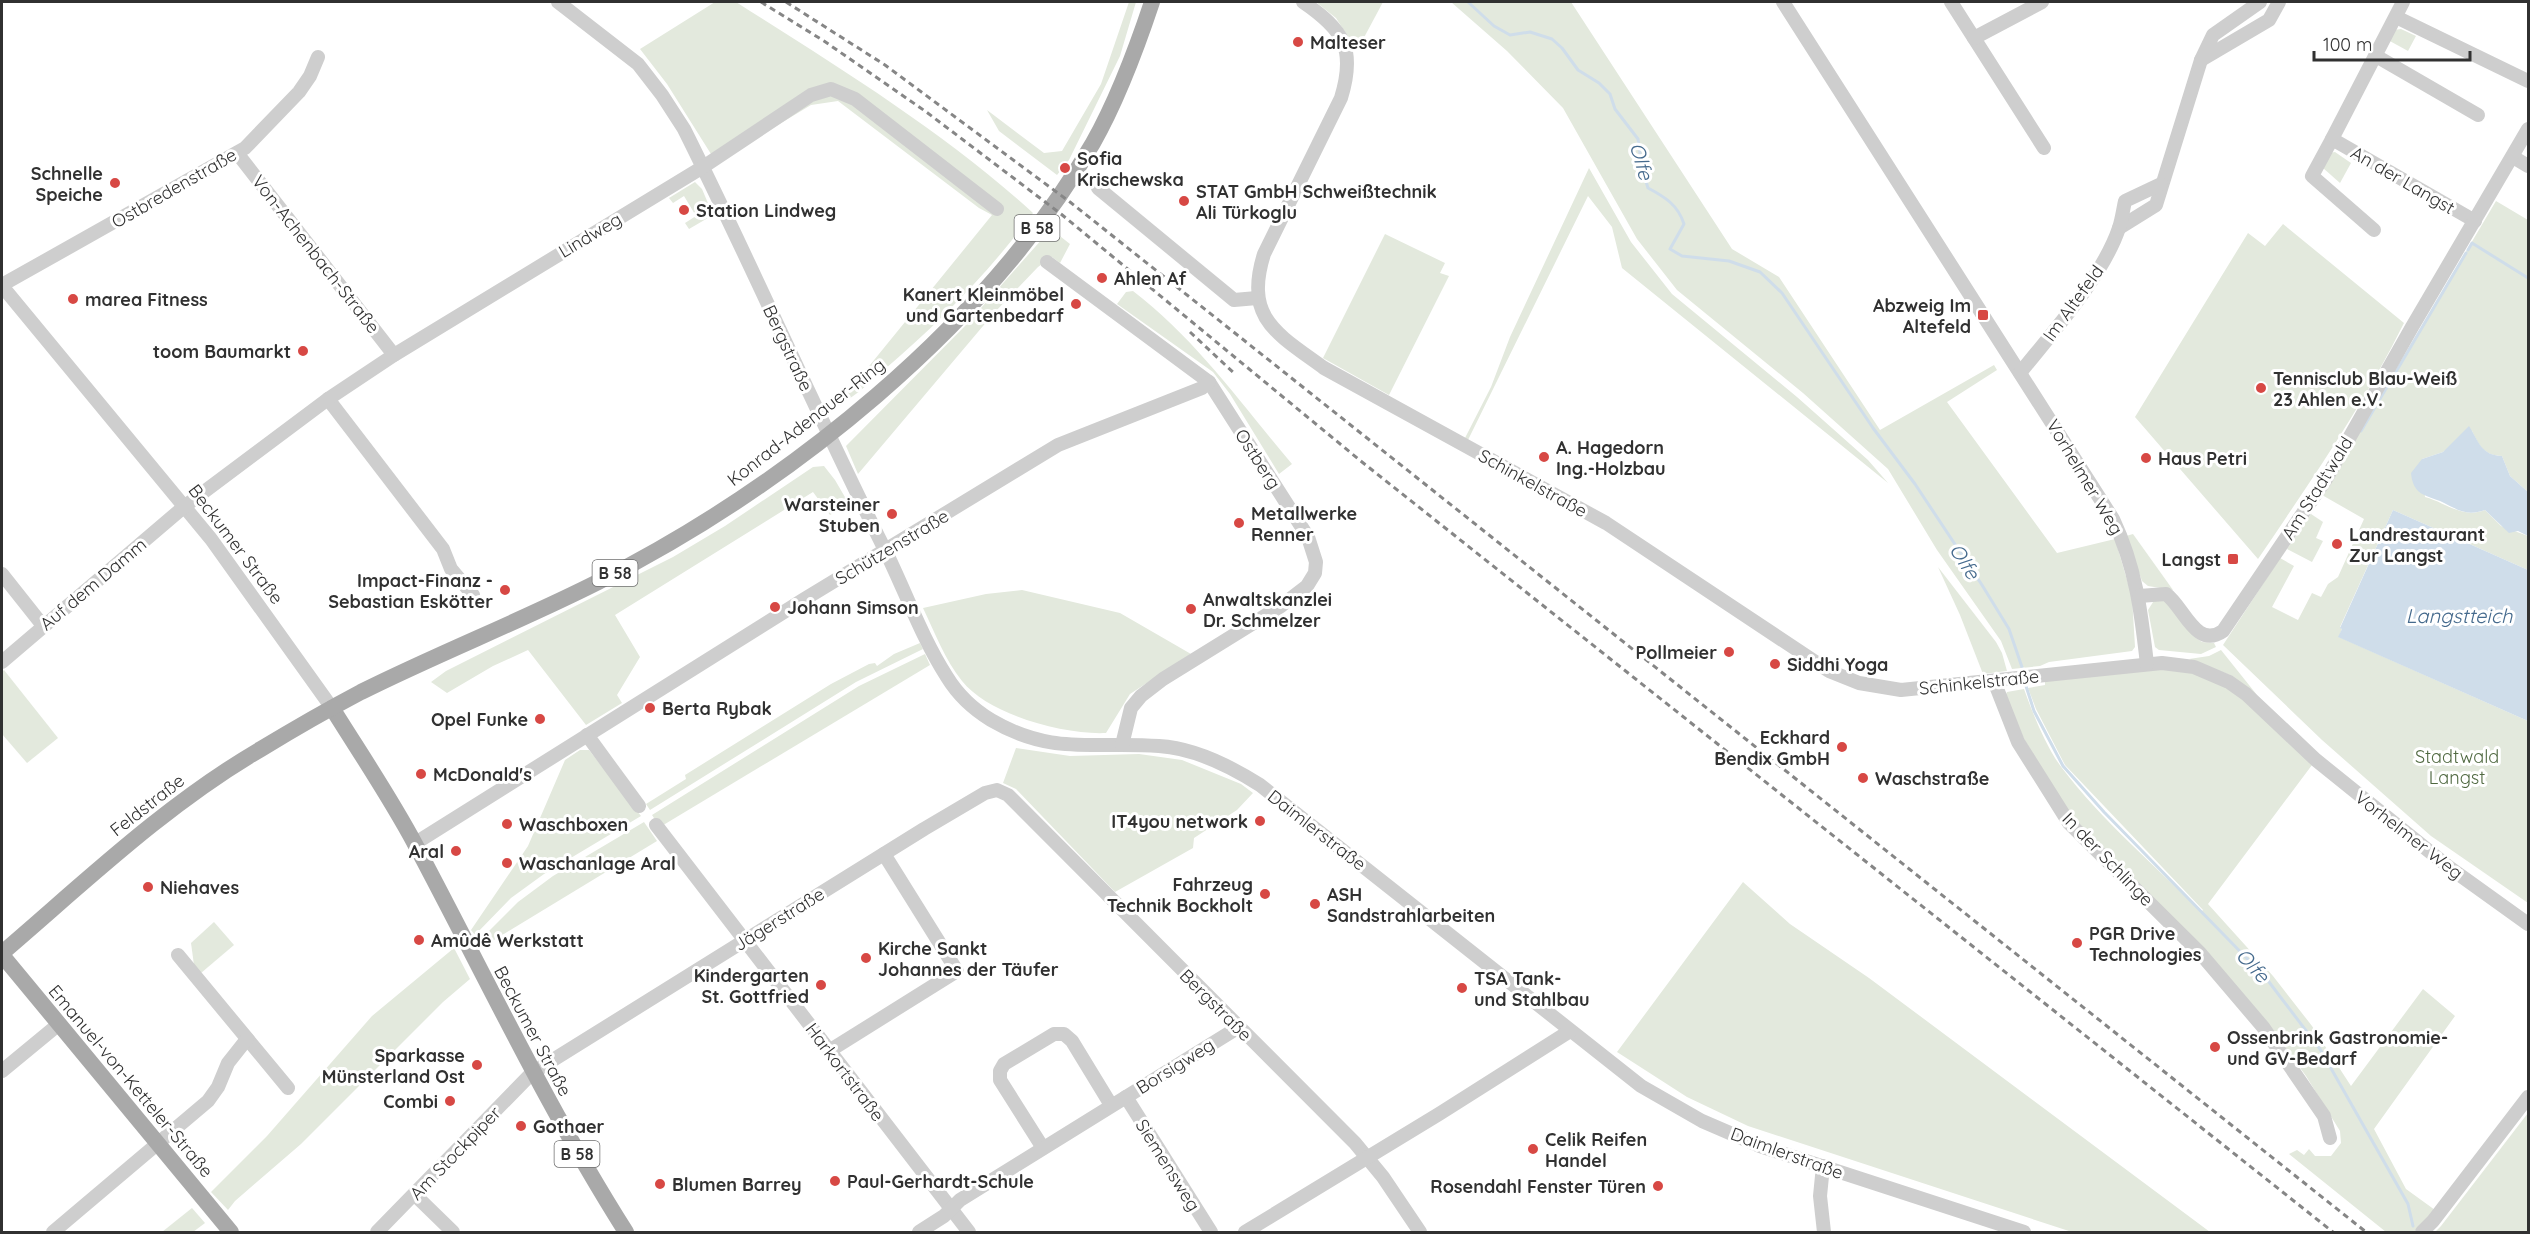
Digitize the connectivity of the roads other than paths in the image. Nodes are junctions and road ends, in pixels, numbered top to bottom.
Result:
1 (558, 2) edge
2 (1152, 2) edge
3 (1303, 2) edge
4 (1783, 2) edge
5 (1951, 2) edge
6 (2042, 2) edge
7 (2260, 2) edge
8 (2279, 2) edge
9 (2403, 2) edge
10 (2396, 17) junction
11 (1974, 38) junction
12 (2376, 56) junction
13 (318, 57) dead end
14 (2201, 60) junction
15 (2529, 81) edge
16 (2478, 115) dead end
17 (2529, 129) edge
18 (2332, 139) junction
19 (2044, 148) dead end
20 (237, 153) junction
21 (2512, 157) junction
22 (703, 166) junction
23 (2529, 166) edge
24 (2161, 184) junction
25 (1098, 188) dead end
26 (997, 209) dead end
27 (2475, 221) junction
28 (2119, 228) junction
29 (2374, 230) dead end
30 (1047, 262) dead end
31 (2, 286) edge
32 (1257, 298) junction
33 (394, 355) junction
34 (2020, 373) junction
35 (1209, 382) junction
36 (328, 399) junction
37 (828, 434) junction
38 (184, 506) junction
39 (885, 551) junction
40 (2, 574) edge
41 (473, 595) dead end
42 (2139, 596) junction
43 (44, 627) junction
44 (2, 662) edge
45 (2147, 664) junction
46 (1994, 681) junction
47 (332, 708) junction
48 (1020, 734) joint
49 (587, 735) junction
50 (1122, 745) junction
51 (997, 790) joint
52 (639, 806) dead end
53 (656, 825) dead end
54 (414, 844) junction
55 (884, 854) junction
56 (2529, 924) edge
57 (744, 941) junction
58 (2, 954) edge
59 (178, 955) dead end
60 (59, 1024) junction
61 (1239, 1027) junction
62 (1570, 1031) junction
63 (247, 1040) junction
64 (829, 1051) junction
65 (2, 1071) edge
66 (532, 1074) junction
67 (288, 1088) dead end
68 (1126, 1097) junction
69 (2529, 1097) edge
70 (1112, 1105) junction
71 (2330, 1138) dead end
72 (158, 1144) junction
73 (1043, 1148) junction
74 (1367, 1157) junction
75 (1823, 1166) junction
76 (415, 1195) junction
77 (951, 1210) junction
78 (53, 1233) edge
79 (231, 1233) edge
80 (377, 1233) edge
81 (453, 1233) edge
82 (626, 1233) edge
83 (919, 1233) edge
84 (969, 1233) edge
85 (1211, 1233) edge
86 (1245, 1233) edge
87 (1420, 1233) edge
88 (1824, 1233) edge
89 (2024, 1233) edge
90 (2422, 1233) edge

1 - 22 street, Bergstraße
2 - 37 main road, Konrad-Adenauer-Ring / B 58
3 - 32 street
4 - 34 street, Vorhelmer Weg
5 - 11 street
6 - 11 street
7 - 14 street
8 - 14 street
9 - 10 street, An der Langst
10 - 12 street, An der Langst
10 - 15 street
11 - 19 street
12 - 16 street
12 - 18 street, An der Langst
13 - 20 street, Ostbredenstraße
14 - 24 street
17 - 21 street, Am Stadtwald
18 - 27 street, An der Langst
18 - 29 street, An der Langst
20 - 31 street, Ostbredenstraße
20 - 33 street, Von-Achenbach-Straße
21 - 23 street
21 - 27 street, Am Stadtwald
22 - 26 street, Lindweg
22 - 33 street, Lindweg
22 - 37 street, Bergstraße
24 - 28 street
24 - 28 street, Im Altefeld
25 - 32 street
27 - 42 street, Am Stadtwald
28 - 34 street, Im Altefeld
30 - 35 street, Ostberg
31 - 38 street, Beckumer Straße
32 - 46 street, Schinkelstraße
33 - 36 street, Lindweg
34 - 42 street, Vorhelmer Weg
35 - 39 street, Schützenstraße
35 - 50 street, Ostberg
36 - 38 street, Lindweg
36 - 41 street
37 - 39 street, Bergstraße
37 - 47 main road, Konrad-Adenauer-Ring / B 58
38 - 43 street, Auf dem Damm
38 - 47 street, Beckumer Straße
39 - 48 street, Bergstraße
39 - 49 street, Schützenstraße
40 - 43 street
42 - 45 street, Vorhelmer Weg
43 - 44 street, Auf dem Damm
45 - 46 street, Schinkelstraße
45 - 56 street, Vorhelmer Weg
46 - 71 street, In der Schlinge
47 - 54 main road, Beckumer Straße / B 58
47 - 58 main road, Feldstraße
48 - 50 street, Daimlerstraße
49 - 52 street
49 - 54 street, Schützenstraße
50 - 62 street, Daimlerstraße
51 - 55 street, Jägerstraße
51 - 61 street, Bergstraße
53 - 57 street, Harkortstraße
54 - 66 main road, Beckumer Straße / B 58
55 - 57 street, Jägerstraße
55 - 64 street
57 - 64 street, Harkortstraße
57 - 66 street, Jägerstraße
58 - 60 main road, Emanuel-von-Ketteler-Straße
59 - 63 street
60 - 65 street
60 - 72 main road, Emanuel-von-Ketteler-Straße
61 - 68 street, Borsigweg
61 - 74 street, Bergstraße
62 - 74 street
62 - 75 street, Daimlerstraße
63 - 67 street
63 - 72 street
64 - 77 street, Harkortstraße
66 - 76 street, Am Stockpiper
66 - 82 main road, Beckumer Straße / B 58
68 - 70 street, Borsigweg
68 - 85 street, Siemensweg
69 - 90 street
70 - 73 street, Borsigweg
70 - 73 street
72 - 78 street
72 - 79 main road, Emanuel-von-Ketteler-Straße
73 - 77 street, Borsigweg
74 - 86 street
74 - 87 street, Bergstraße
75 - 88 street
75 - 89 street, Daimlerstraße
76 - 80 street, Am Stockpiper
76 - 81 street
77 - 83 street, Borsigweg
77 - 84 street, Harkortstraße

